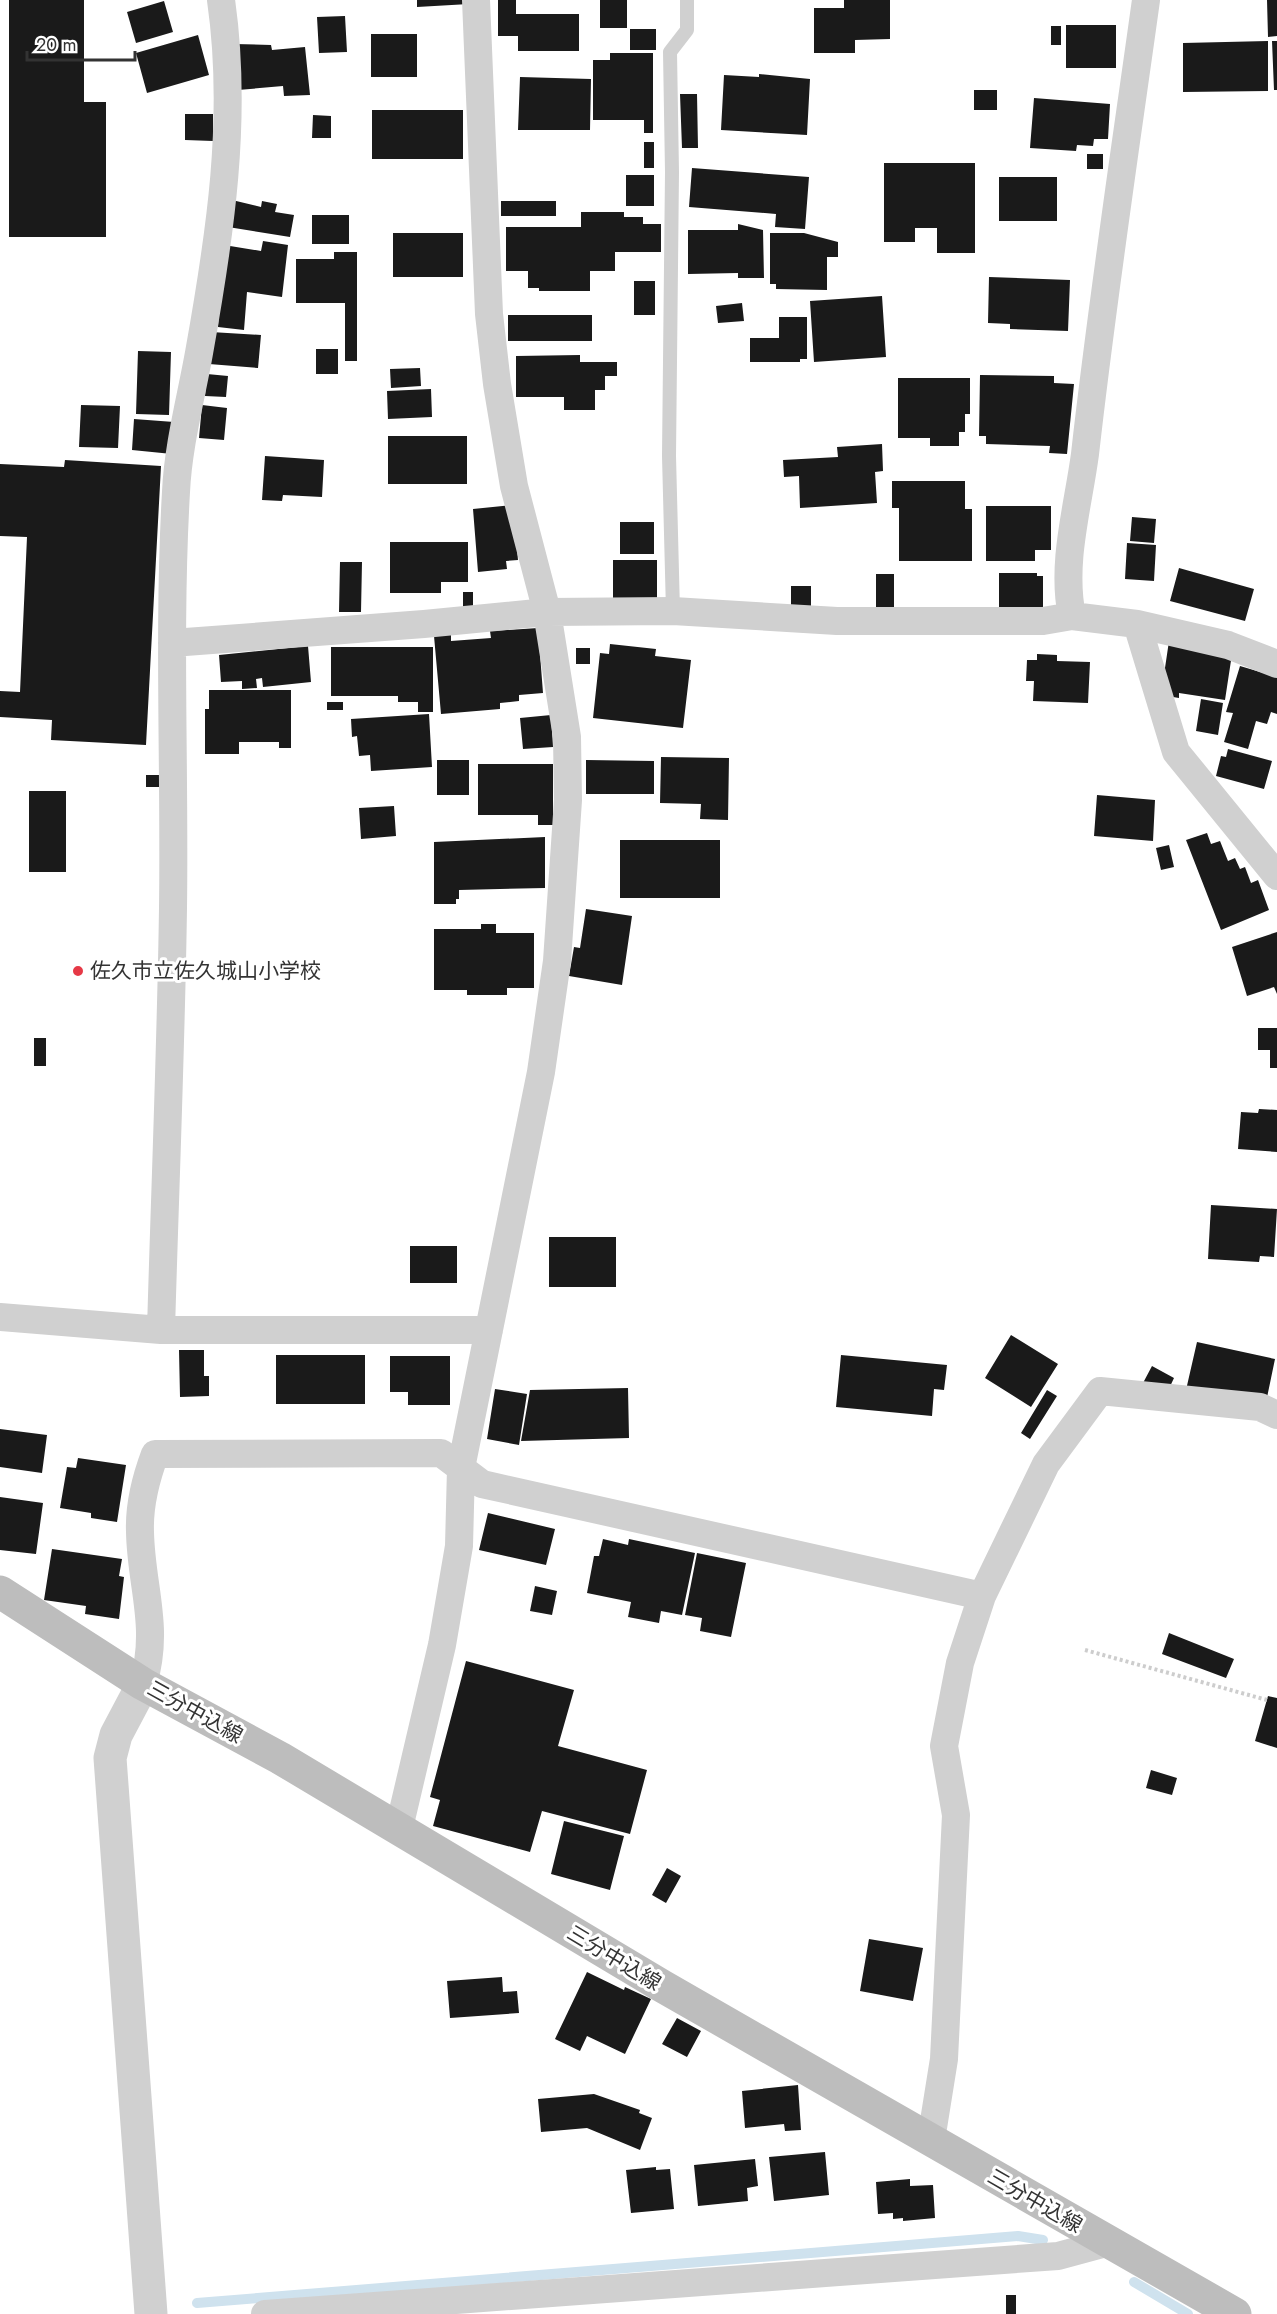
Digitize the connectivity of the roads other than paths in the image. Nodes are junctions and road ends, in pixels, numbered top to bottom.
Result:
1 (221, 0) edge
2 (476, 0) edge
3 (687, 0) edge
4 (1146, 0) edge
5 (673, 611) junction
6 (547, 612) junction
7 (1072, 616) junction
8 (1137, 624) junction
9 (172, 643) junction
10 (1277, 664) edge
11 (1277, 876) edge
12 (0, 1317) edge
13 (161, 1330) junction
14 (489, 1330) junction
15 (1277, 1415) edge
16 (461, 1468) junction
17 (0, 1592) edge
18 (982, 1596) junction
19 (143, 1684) junction
20 (399, 1828) junction
21 (931, 2140) junction
22 (1106, 2243) junction
23 (152, 2314) edge
24 (265, 2314) edge
25 (1235, 2314) edge

1 - 9 street
2 - 6 street
3 - 5 lane
4 - 7 street
5 - 6 street
5 - 7 street
6 - 9 street
6 - 14 street
7 - 8 street
8 - 10 street
8 - 11 street
9 - 13 street
12 - 13 street
13 - 14 street
14 - 16 street
15 - 18 street
16 - 18 street
16 - 19 street
16 - 20 street
17 - 19 main road, 三分中込線
18 - 21 street
19 - 20 main road, 三分中込線
19 - 23 street
20 - 21 main road, 三分中込線
21 - 22 main road, 三分中込線
22 - 24 street
22 - 25 main road, 三分中込線

